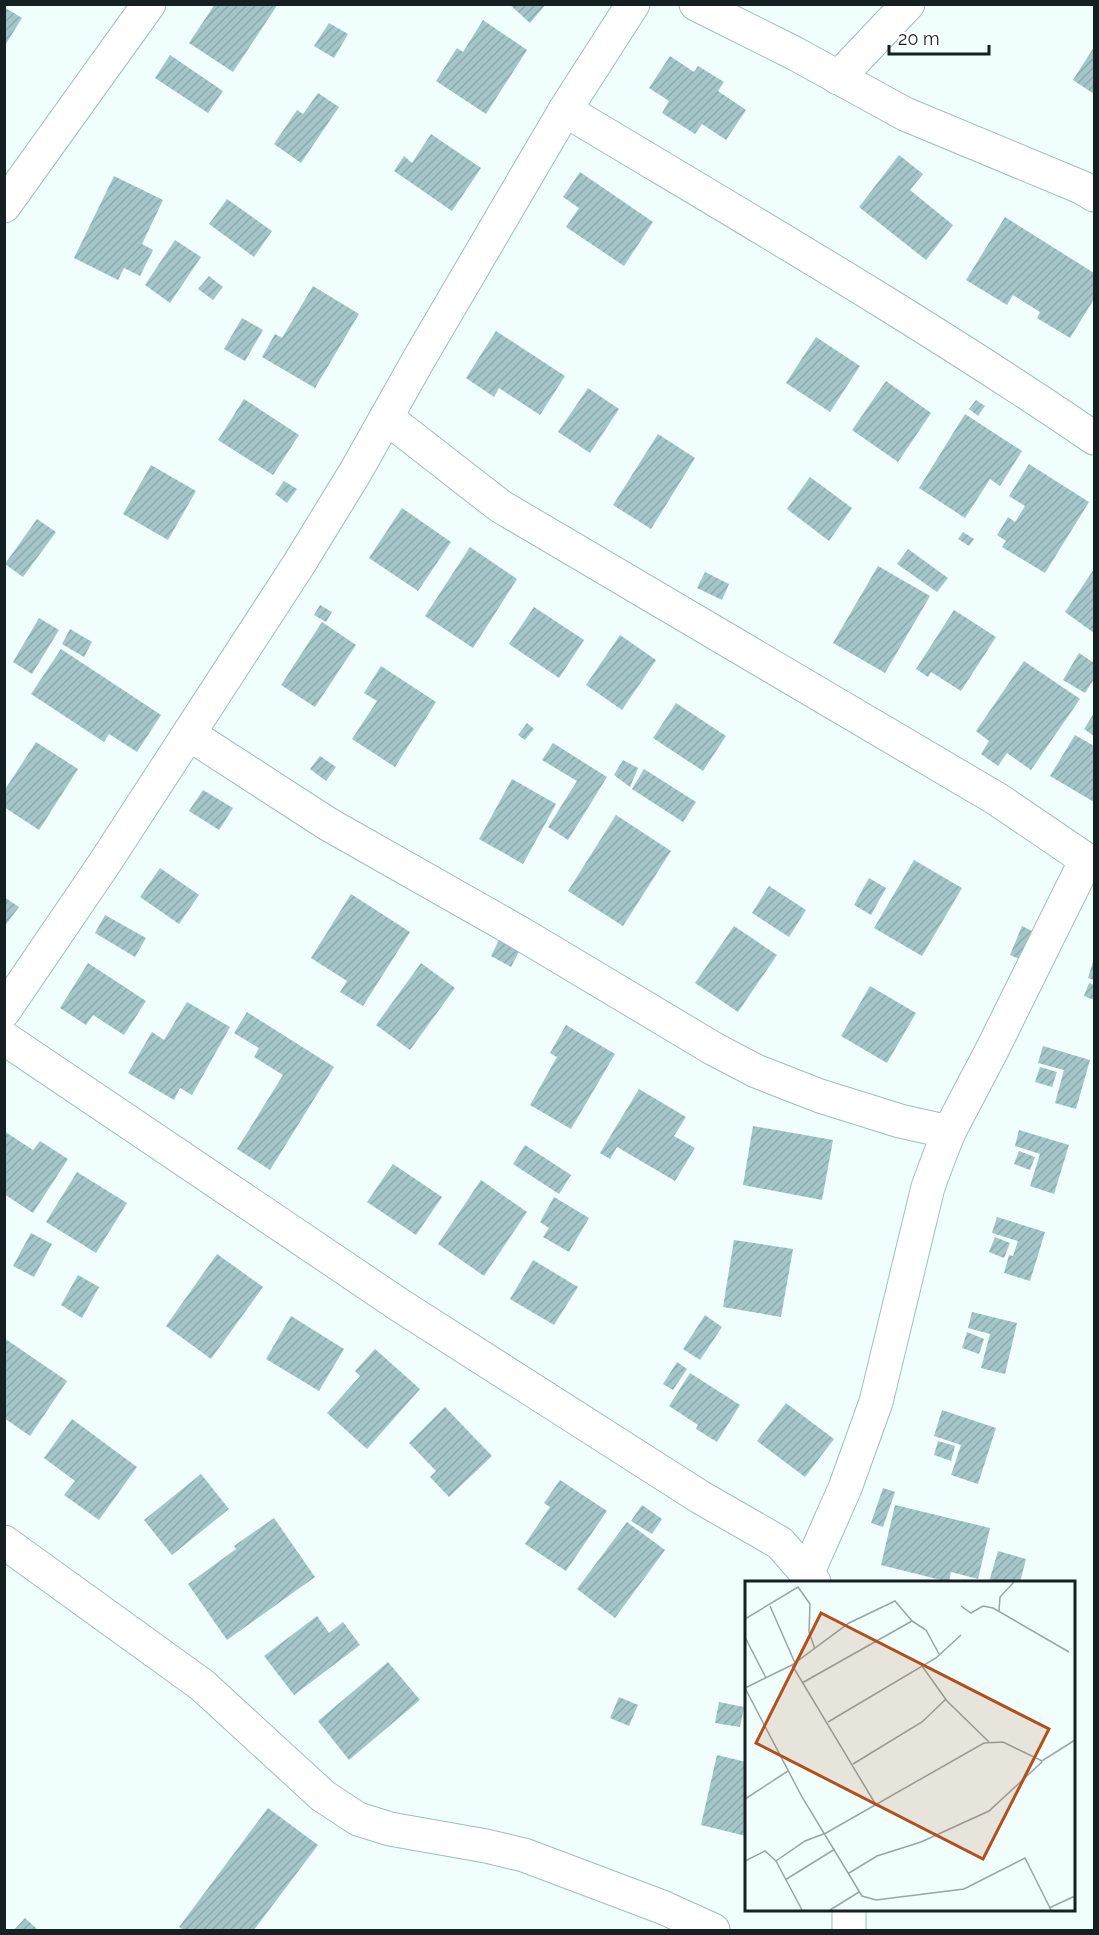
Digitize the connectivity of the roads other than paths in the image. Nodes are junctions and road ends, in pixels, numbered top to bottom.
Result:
1 (149, 4) edge
2 (633, 4) edge
3 (696, 4) edge
4 (908, 4) edge
5 (838, 78) junction
6 (565, 111) junction
7 (1095, 195) edge
8 (4, 206) edge
9 (387, 418) junction
10 (1095, 438) edge
11 (189, 734) junction
12 (1090, 863) edge
13 (4, 1011) edge
14 (4, 1038) edge
15 (949, 1132) junction
16 (4, 1542) edge
17 (810, 1578) edge
18 (849, 1911) edge
19 (713, 1930) edge
20 (849, 1930) edge

1 - 8 street
2 - 6 street
3 - 5 street
4 - 5 street
5 - 7 street
6 - 9 street
6 - 10 street
9 - 11 street
9 - 12 street
11 - 13 street
11 - 15 street
12 - 15 street
14 - 17 street
15 - 17 street
16 - 19 street
18 - 20 street

